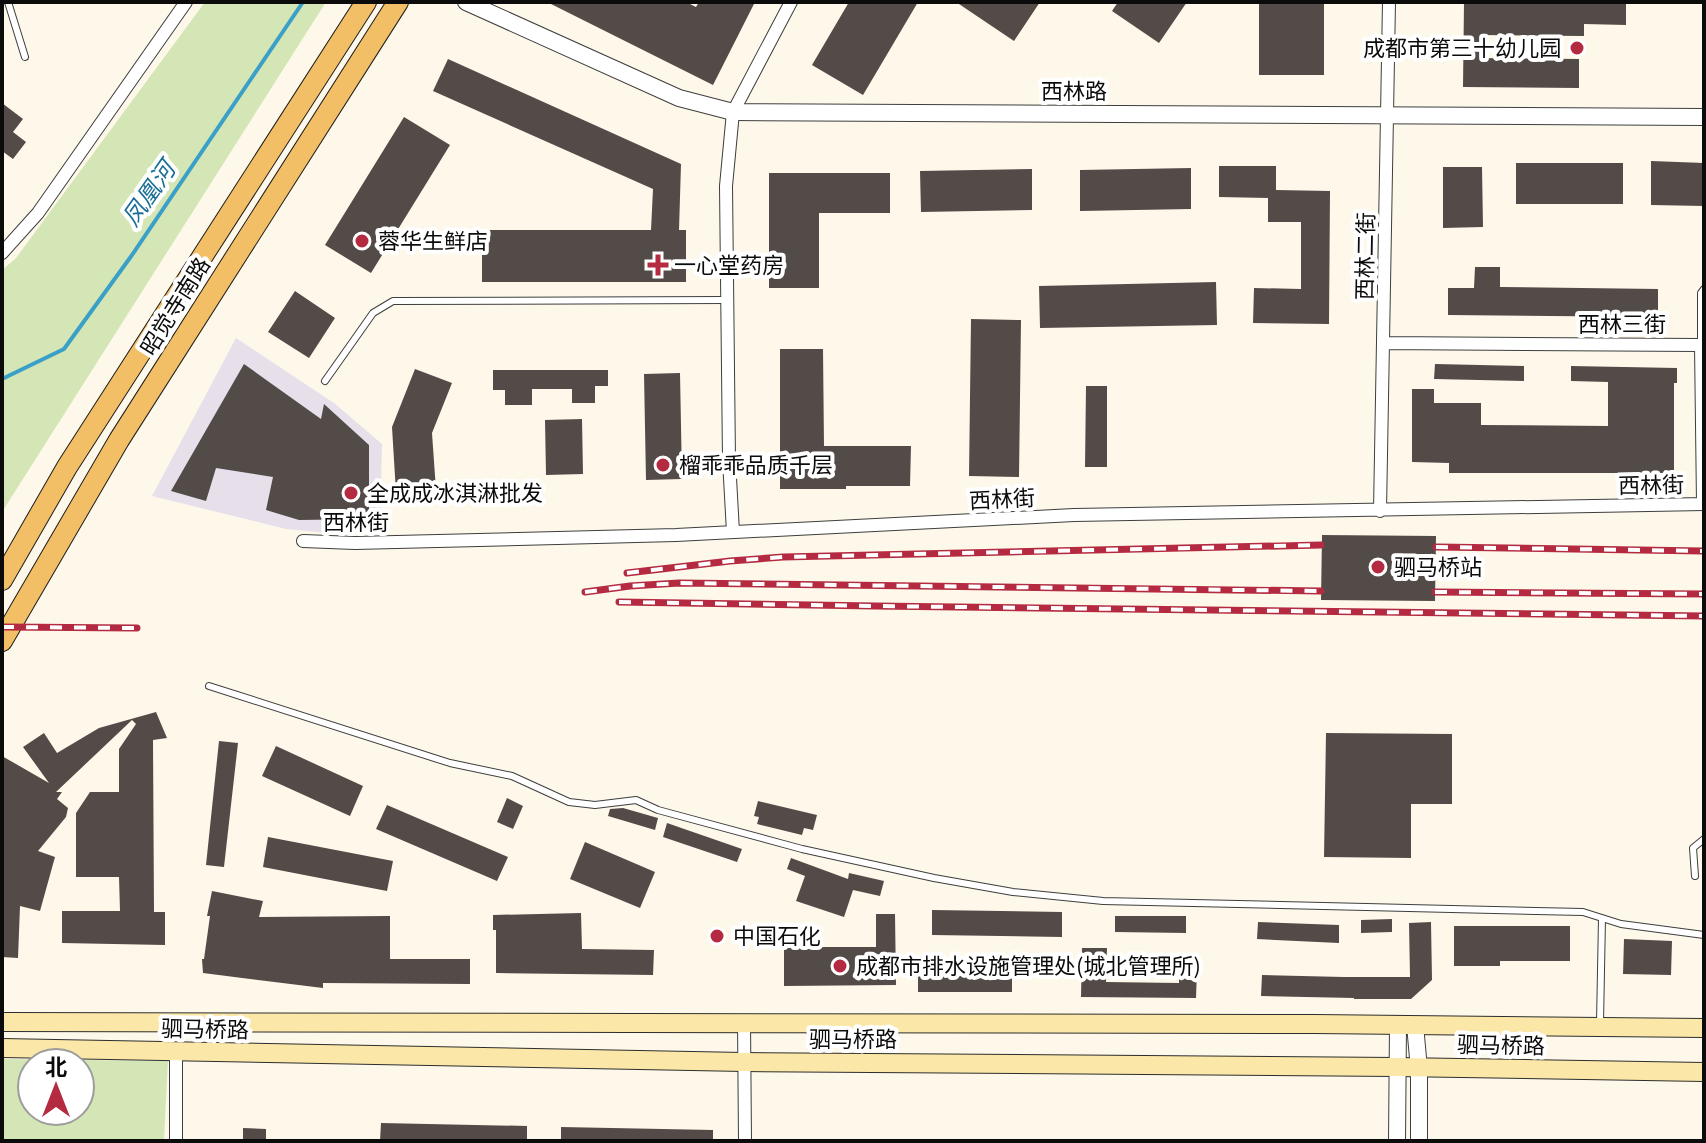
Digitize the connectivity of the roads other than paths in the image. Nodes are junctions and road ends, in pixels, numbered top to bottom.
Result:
1 (8, 2) edge
2 (186, 2) edge
3 (366, 2) edge
4 (398, 2) edge
5 (466, 2) edge
6 (791, 2) edge
7 (1389, 2) edge
8 (25, 57) dead end
9 (733, 112) junction
10 (1387, 114) junction
11 (1704, 117) edge
12 (2, 253) edge
13 (1704, 289) edge
14 (727, 300) junction
15 (1383, 343) junction
16 (1701, 345) junction
17 (325, 381) dead end
18 (1704, 504) edge
19 (1380, 511) junction
20 (733, 532) junction
21 (303, 541) dead end
22 (2, 580) edge
23 (2, 641) edge
24 (209, 686) dead end
25 (1704, 839) edge
26 (1695, 876) dead end
27 (1602, 918) junction
28 (1704, 935) edge
29 (2, 1022) edge
30 (744, 1022) junction
31 (1406, 1025) junction
32 (1600, 1027) junction
33 (1704, 1028) edge
34 (2, 1048) edge
35 (176, 1052) junction
36 (744, 1062) junction
37 (1397, 1067) junction
38 (1419, 1069) junction
39 (1704, 1072) edge
40 (176, 1141) edge
41 (745, 1141) edge
42 (1397, 1141) edge
43 (1419, 1141) edge

1 - 8 lane
2 - 12 street
3 - 22 main road, 昭觉寺南路
4 - 23 main road, 昭觉寺南路
5 - 9 street, 西林路
6 - 9 street
7 - 10 street, 西林二街
9 - 10 street, 西林路
9 - 14 street
10 - 11 street, 西林路
10 - 15 street, 西林二街
13 - 16 lane
14 - 17 lane
14 - 20 street
15 - 16 street, 西林三街
15 - 19 street, 西林二街
16 - 18 street
18 - 19 street, 西林街
19 - 20 street, 西林街
20 - 21 street, 西林街
24 - 27 lane
25 - 26 lane
27 - 28 lane
27 - 32 lane
29 - 30 main road, 驷马桥路
30 - 31 main road, 驷马桥路
30 - 36 street
31 - 32 main road, 驷马桥路
31 - 37 street
31 - 38 street
32 - 33 main road, 驷马桥路
34 - 35 main road, 驷马桥路
35 - 36 main road, 驷马桥路
35 - 40 street
36 - 37 main road, 驷马桥路
36 - 41 street
37 - 38 main road, 驷马桥路
37 - 42 street
38 - 39 main road, 驷马桥路
38 - 43 street

